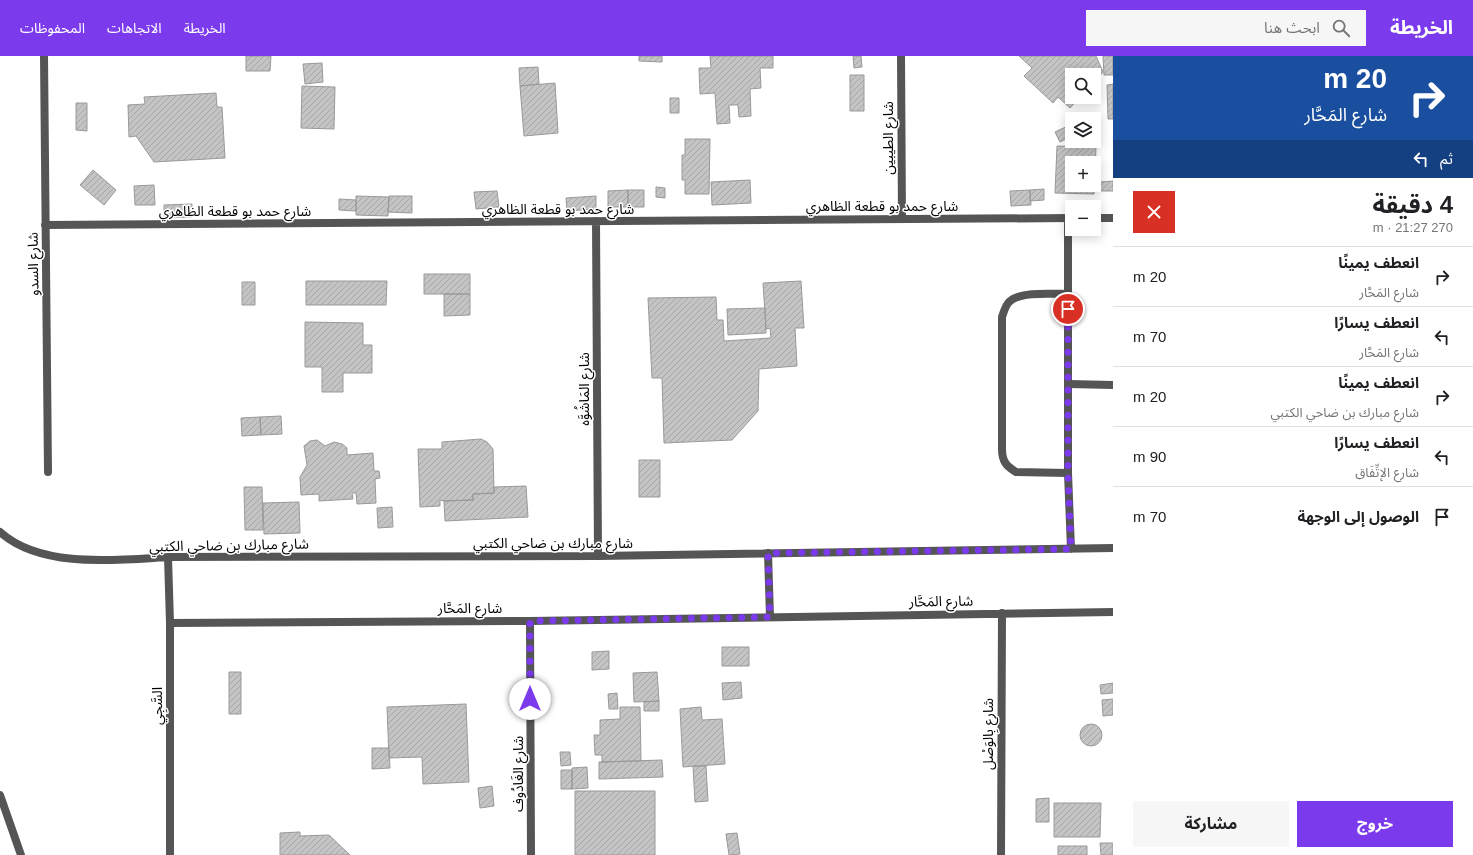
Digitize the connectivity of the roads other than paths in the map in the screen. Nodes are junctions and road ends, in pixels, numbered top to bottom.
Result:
1 (44, 56) edge
2 (901, 56) edge
3 (1065, 218) edge
4 (1101, 218) edge
5 (1113, 218) edge
6 (902, 219) junction
7 (596, 221) junction
8 (45, 225) junction
9 (1070, 236) edge
10 (1068, 294) junction
11 (1068, 384) junction
12 (1113, 385) edge
13 (48, 472) dead end
14 (1068, 473) junction
15 (0, 532) edge
16 (1113, 548) edge
17 (1071, 549) junction
18 (768, 553) junction
19 (598, 556) junction
20 (168, 557) junction
21 (1113, 612) edge
22 (1002, 613) junction
23 (770, 617) junction
24 (530, 621) junction
25 (170, 623) junction
26 (0, 795) edge
27 (21, 855) edge
28 (170, 855) edge
29 (531, 855) edge
30 (1001, 855) edge

1 - 8 street, شارع السدو
2 - 6 street, شارع الطيبين
3 - 6 street, شارع حمد بو قطعة الظاهري
4 - 5 street
6 - 7 street, شارع حمد بو قطعة الظاهري
7 - 8 street, شارع حمد بو قطعة الظاهري
7 - 19 street, شارع المَاشُوَّه
8 - 13 street, شارع السدو
9 - 10 street
10 - 11 street
10 - 14 street
11 - 12 street
11 - 14 street
14 - 17 street
15 - 20 street, شارع مبارك بن ضاحي الكتبي
16 - 17 street, شارع مبارك بن ضاحي الكتبي
17 - 18 street, شارع مبارك بن ضاحي الكتبي
18 - 19 street, شارع مبارك بن ضاحي الكتبي
18 - 23 street
19 - 20 street, شارع مبارك بن ضاحي الكتبي
20 - 25 street, السَّجِي
21 - 22 street, شارع المَحَّار
22 - 23 street, شارع المَحَّار
22 - 30 street, شارع بِالوَصْل
23 - 24 street, شارع المَحَّار
24 - 25 street, شارع المَحَّار
24 - 29 street, شارع الغَادُوف
25 - 28 street, السَّجِي
26 - 27 street

